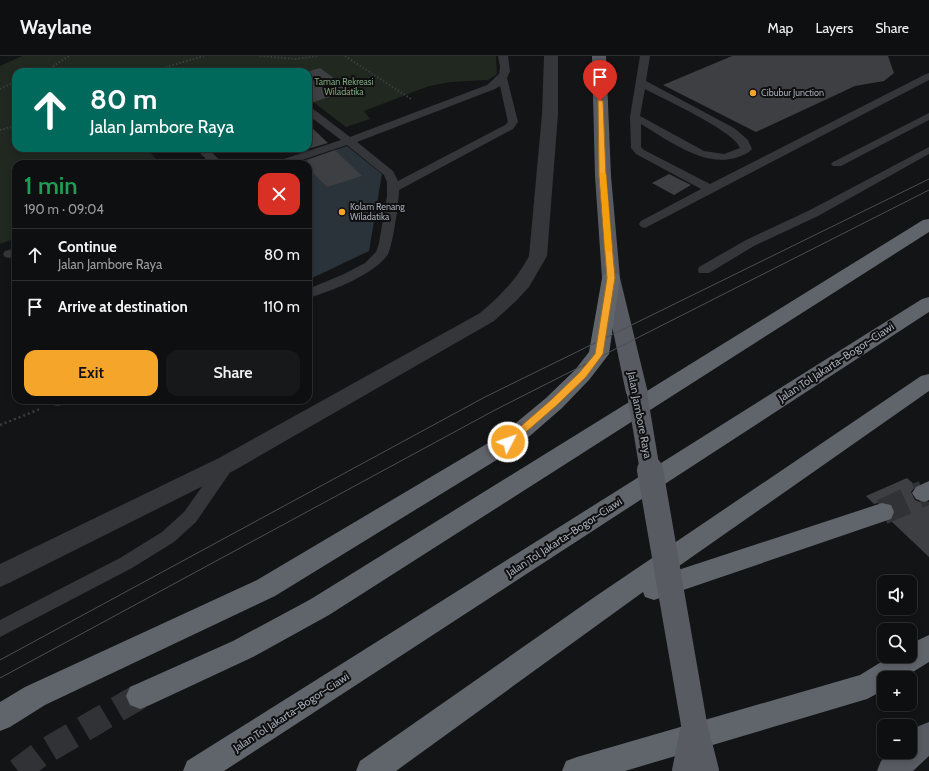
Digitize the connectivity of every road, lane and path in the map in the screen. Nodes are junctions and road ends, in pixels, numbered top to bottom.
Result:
1 (68, 56) edge
2 (203, 56) edge
3 (260, 56) edge
4 (319, 56) edge
5 (345, 56) edge
6 (503, 56) edge
7 (551, 56) edge
8 (599, 56) edge
9 (647, 57) edge
10 (50, 68) edge
11 (162, 68) edge
12 (929, 76) edge
13 (502, 79) junction
14 (640, 82) junction
15 (12, 84) edge
16 (0, 89) edge
17 (429, 111) junction
18 (312, 113) edge
19 (929, 116) edge
20 (635, 117) junction
21 (12, 127) edge
22 (0, 130) edge
23 (349, 142) junction
24 (929, 150) edge
25 (204, 152) edge
26 (214, 160) edge
27 (292, 160) edge
28 (837, 164) dead end
29 (394, 188) junction
30 (710, 189) junction
31 (645, 224) dead end
32 (929, 224) edge
33 (704, 270) dead end
34 (611, 278) junction
35 (312, 292) edge
36 (929, 303) edge
37 (929, 381) edge
38 (52, 404) edge
39 (0, 425) edge
40 (227, 464) junction
41 (882, 512) tunnel mouth
42 (0, 576) edge
43 (605, 604) junction
44 (0, 629) edge
45 (929, 647) edge
46 (140, 696) tunnel mouth
47 (0, 718) edge
48 (694, 724) junction
49 (929, 736) edge
50 (198, 771) edge
51 (371, 771) edge
52 (577, 771) edge
53 (685, 771) edge
54 (706, 771) edge
55 (892, 771) edge

1 - 10 path
2 - 11 path
3 - 4 path
5 - 17 path
6 - 13 lane
7 - 40 street
8 - 34 highway, Jalan Jambore Raya
9 - 14 lane
12 - 30 lane
13 - 17 lane
13 - 29 lane
14 - 20 lane
14 - 20 lane
15 - 16 path
17 - 23 lane
18 - 23 lane
19 - 28 lane
20 - 30 lane
21 - 22 path
23 - 27 lane
23 - 29 lane
24 - 33 lane
25 - 26 lane
29 - 35 lane
30 - 31 lane
32 - 46 highway
34 - 47 highway
34 - 48 highway, Jalan Jambore Raya, bridge
36 - 50 highway, Jalan Tol Jakarta–Bogor–Ciawi
37 - 43 highway
38 - 39 path
40 - 42 street
40 - 44 lane
41 - 43 highway
43 - 51 highway
45 - 52 highway
48 - 53 highway, bridge
48 - 54 highway, Jalan Jambore Raya, bridge
49 - 55 highway

